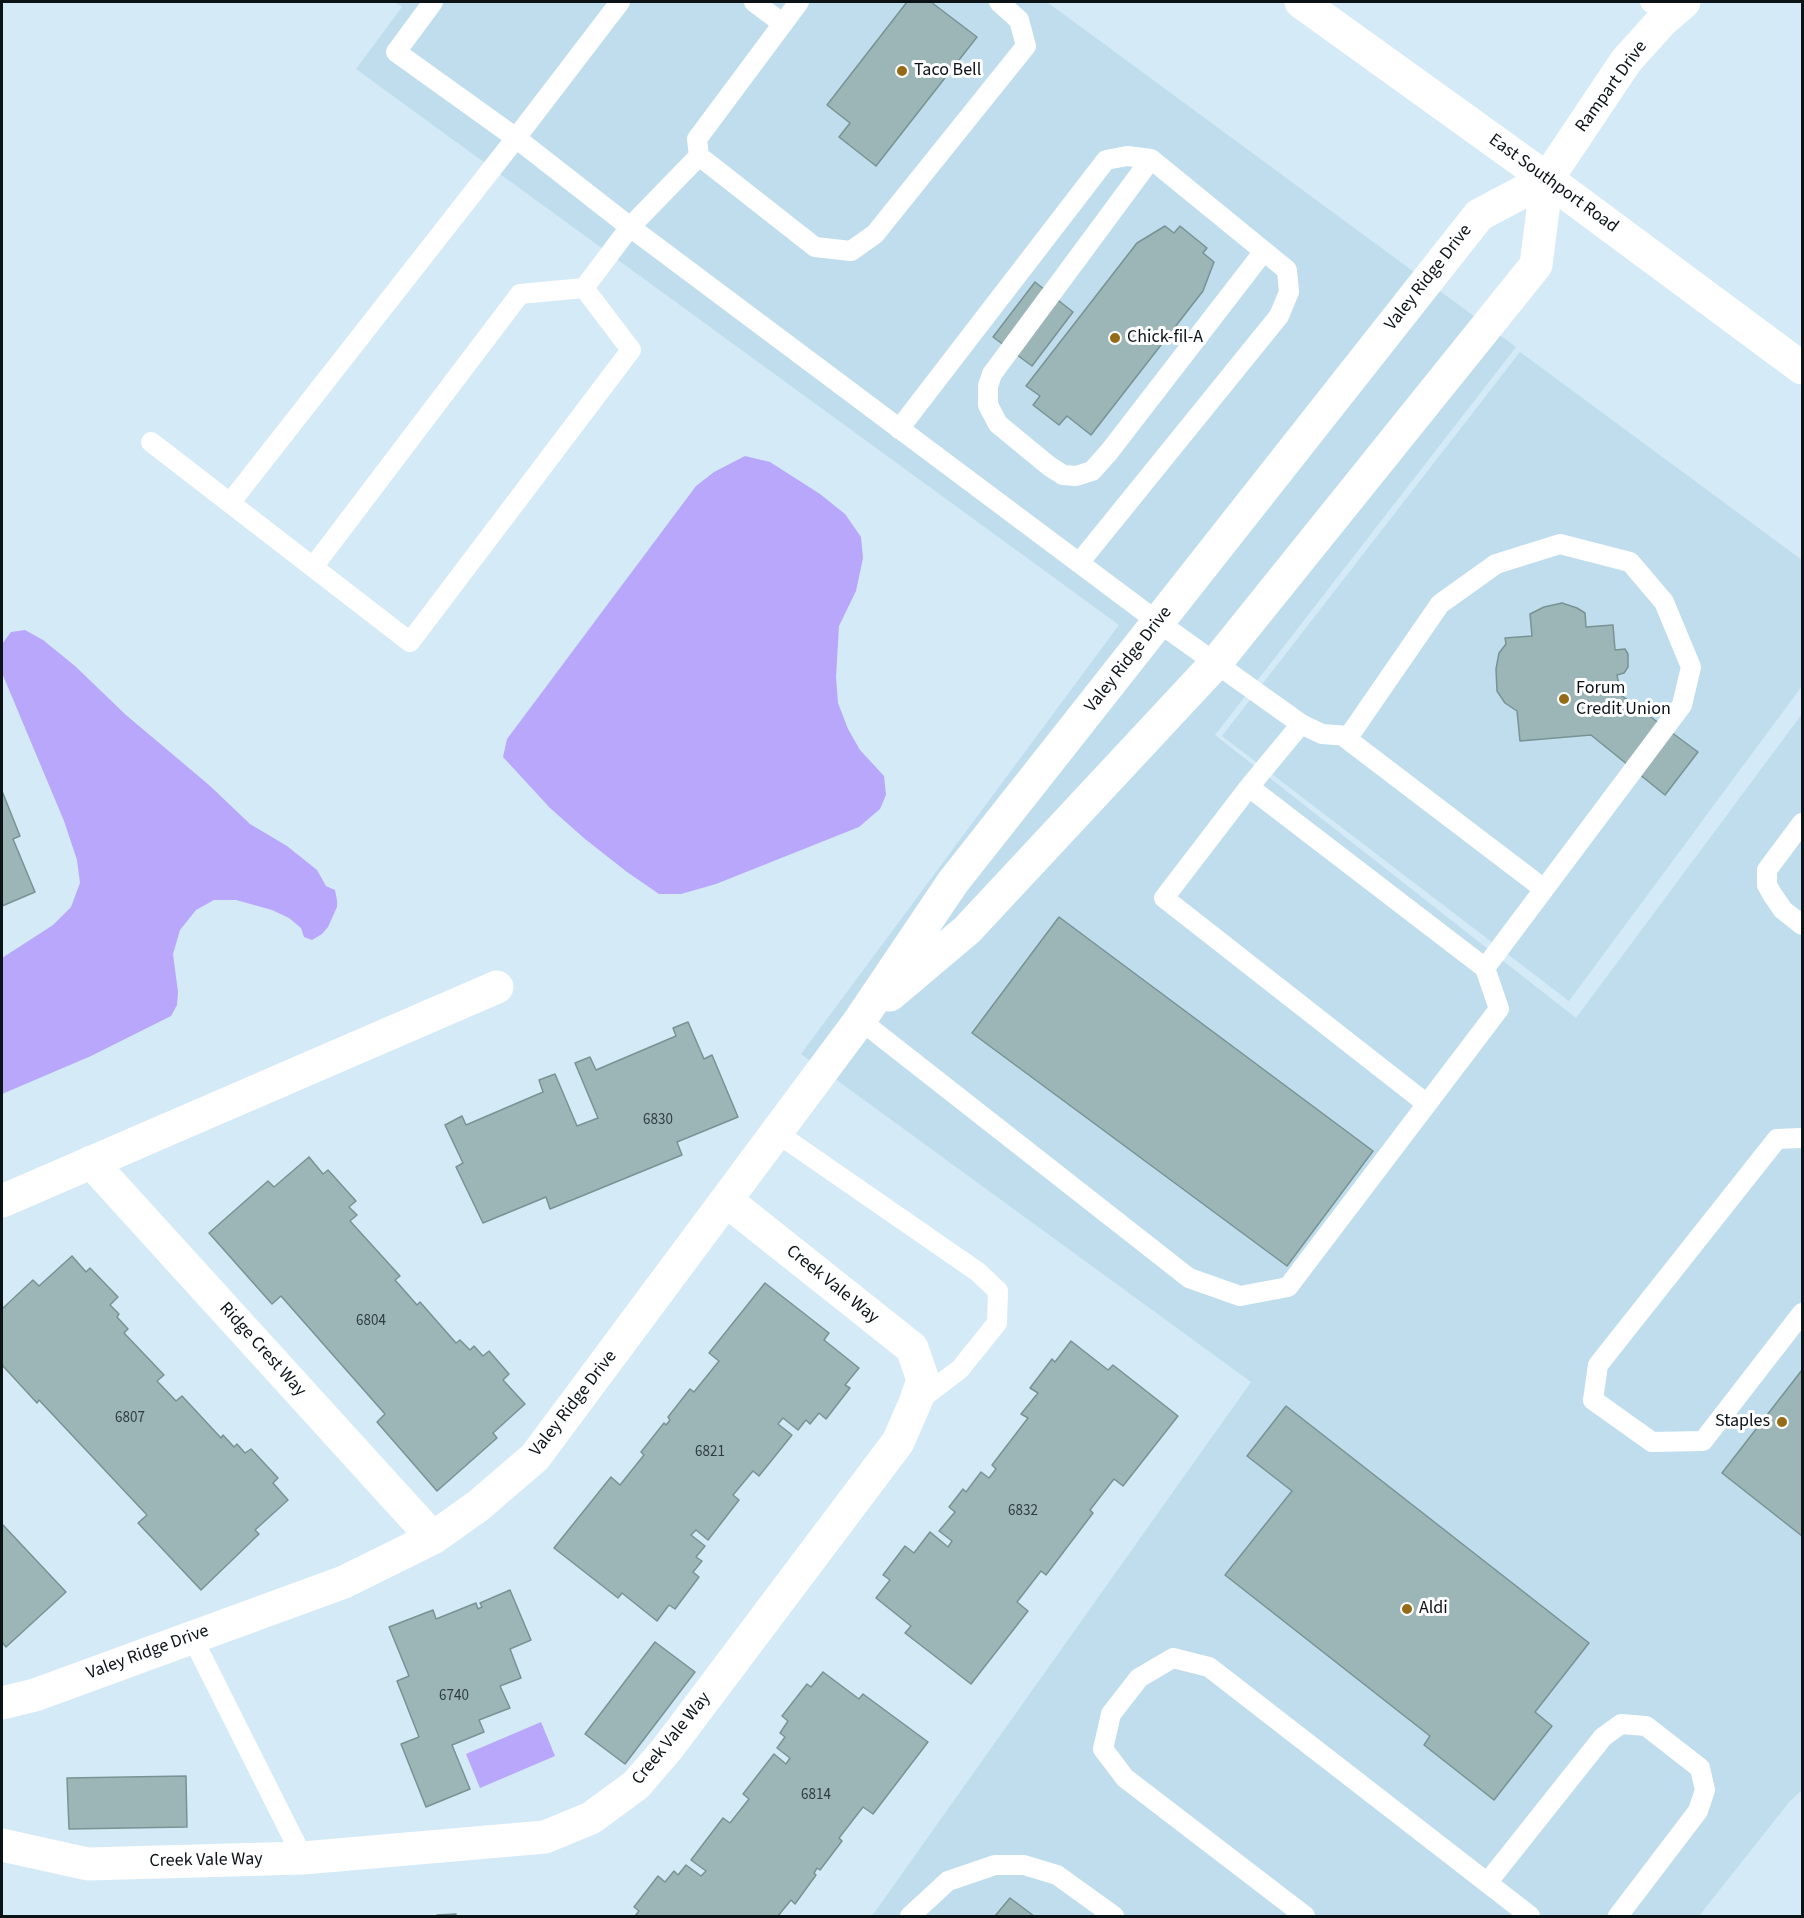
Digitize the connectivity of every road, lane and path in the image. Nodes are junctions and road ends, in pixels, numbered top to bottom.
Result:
1 (433, 2) edge
2 (620, 2) edge
3 (754, 2) edge
4 (799, 2) edge
5 (999, 2) edge
6 (1301, 2) edge
7 (1668, 6) edge
8 (782, 23) junction
9 (516, 138) junction
10 (699, 156) junction
11 (1151, 159) junction
12 (1547, 179) junction
13 (630, 227) junction
14 (1264, 251) junction
15 (584, 288) junction
16 (1803, 368) edge
17 (899, 429) junction
18 (151, 442) dead end
19 (230, 503) junction
20 (1079, 563) junction
21 (313, 567) junction
22 (1158, 622) junction
23 (1215, 664) junction
24 (1301, 724) junction
25 (1343, 736) junction
26 (1249, 787) junction
27 (1803, 822) edge
28 (1544, 889) junction
29 (1803, 925) edge
30 (1485, 968) junction
31 (497, 987) dead end
32 (860, 1020) junction
33 (1427, 1104) junction
34 (777, 1133) junction
35 (1803, 1138) edge
36 (91, 1162) junction
37 (2, 1201) edge
38 (727, 1201) junction
39 (1803, 1313) edge
40 (915, 1403) junction
41 (433, 1538) junction
42 (192, 1637) junction
43 (2, 1703) edge
44 (2, 1845) edge
45 (303, 1858) junction
46 (1487, 1883) junction
47 (910, 1917) edge
48 (1114, 1917) edge
49 (1305, 1917) edge
50 (1530, 1917) edge
51 (1618, 1917) edge

1 - 9 lane
2 - 9 lane
3 - 8 lane
4 - 8 lane
5 - 10 lane
6 - 12 street, East Southport Road
7 - 12 street, Rampart Drive
8 - 10 lane
9 - 13 lane
9 - 19 lane
10 - 13 lane
11 - 14 lane
11 - 14 lane
11 - 17 lane
12 - 16 street, East Southport Road
12 - 22 street, Valey Ridge Drive
12 - 23 street, Valey Ridge Drive
13 - 15 lane
13 - 17 lane
14 - 20 lane
15 - 21 lane
15 - 21 lane
17 - 20 lane
18 - 19 lane
19 - 21 lane
20 - 22 lane
22 - 23 lane
22 - 32 street, Valey Ridge Drive
23 - 24 lane
23 - 32 street, Valey Ridge Drive
24 - 25 lane
24 - 26 lane
25 - 28 lane
25 - 28 lane
26 - 30 lane
26 - 33 lane
27 - 29 lane
28 - 30 lane
30 - 33 lane
31 - 36 street
32 - 33 lane
32 - 34 street, Valey Ridge Drive
34 - 38 street, Valey Ridge Drive
34 - 40 lane
35 - 39 lane
36 - 37 street
36 - 41 street, Ridge Crest Way
38 - 40 street, Creek Vale Way
38 - 41 street, Valey Ridge Drive
40 - 45 street, Creek Vale Way
41 - 42 street, Valey Ridge Drive
42 - 43 street, Valey Ridge Drive
42 - 45 lane
44 - 45 street, Creek Vale Way
46 - 49 lane
46 - 50 lane
46 - 51 lane
47 - 48 lane

